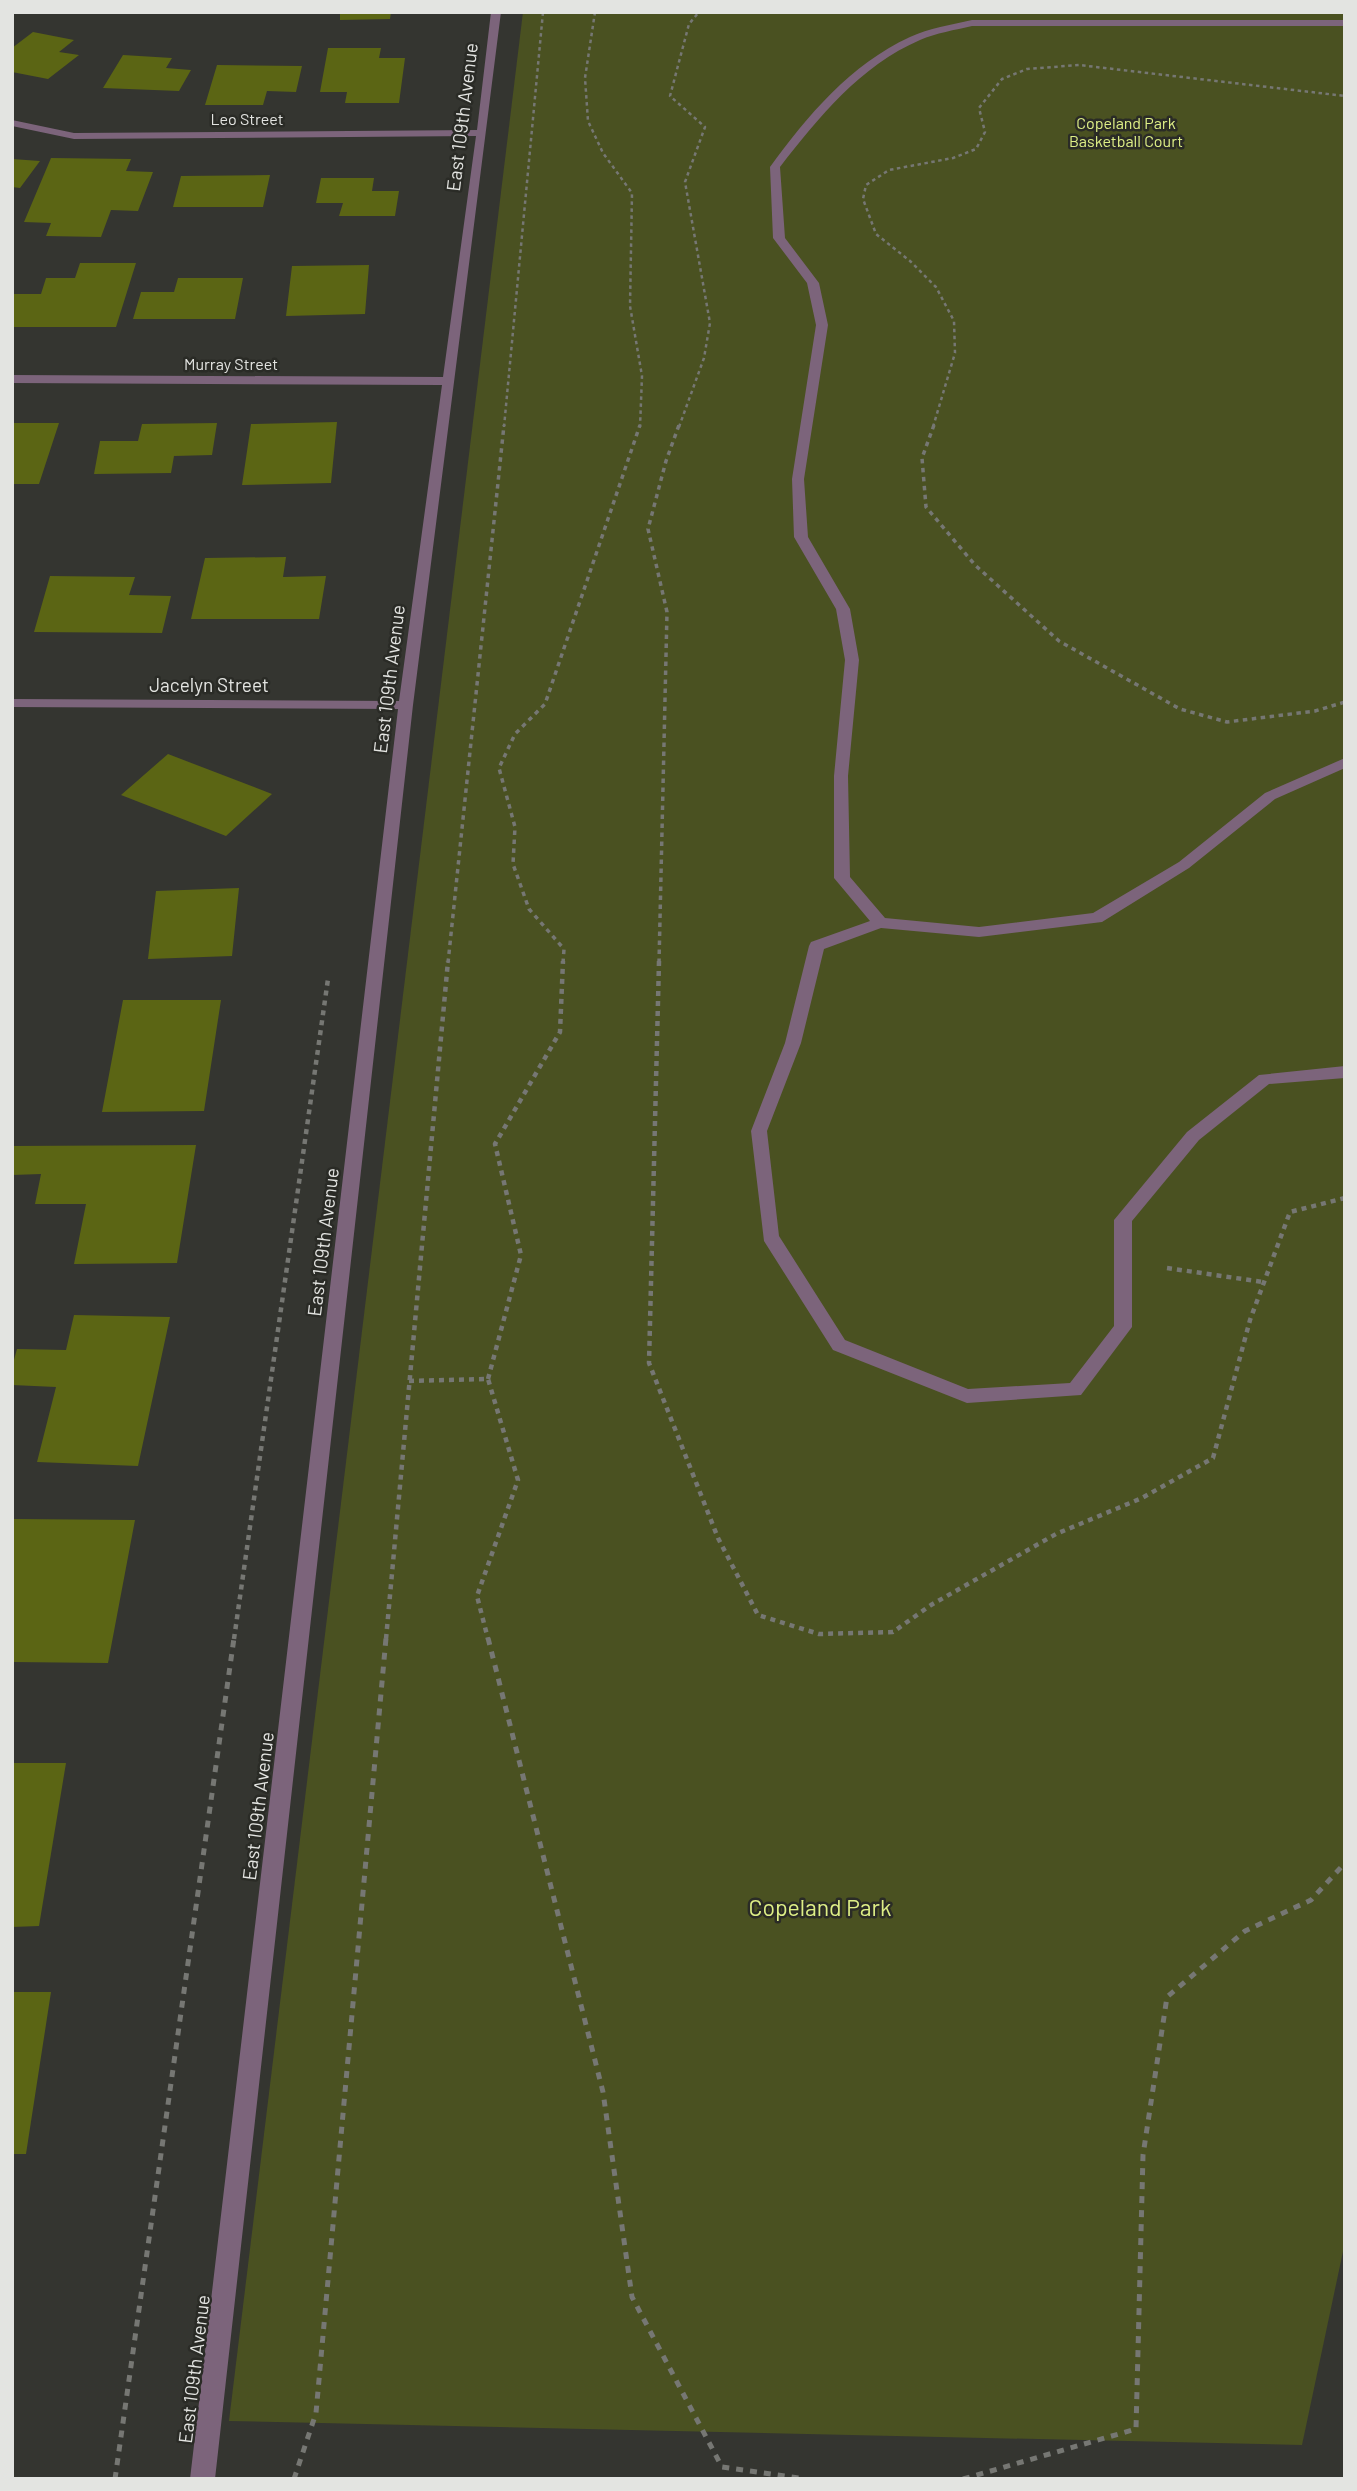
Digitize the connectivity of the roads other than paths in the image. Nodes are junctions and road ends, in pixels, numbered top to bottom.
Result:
1 (496, 12) edge
2 (1345, 23) edge
3 (12, 123) edge
4 (482, 133) junction
5 (12, 379) edge
6 (449, 381) junction
7 (12, 703) edge
8 (406, 705) junction
9 (1345, 762) edge
10 (880, 923) junction
11 (1345, 1072) edge
12 (202, 2479) edge

1 - 4 street, East 109th Avenue
2 - 10 street
3 - 4 street, Leo Street
4 - 6 street, East 109th Avenue
5 - 6 street, Murray Street
6 - 8 street, East 109th Avenue
7 - 8 street, Jacelyn Street
8 - 12 street, East 109th Avenue
9 - 10 street
10 - 11 street

